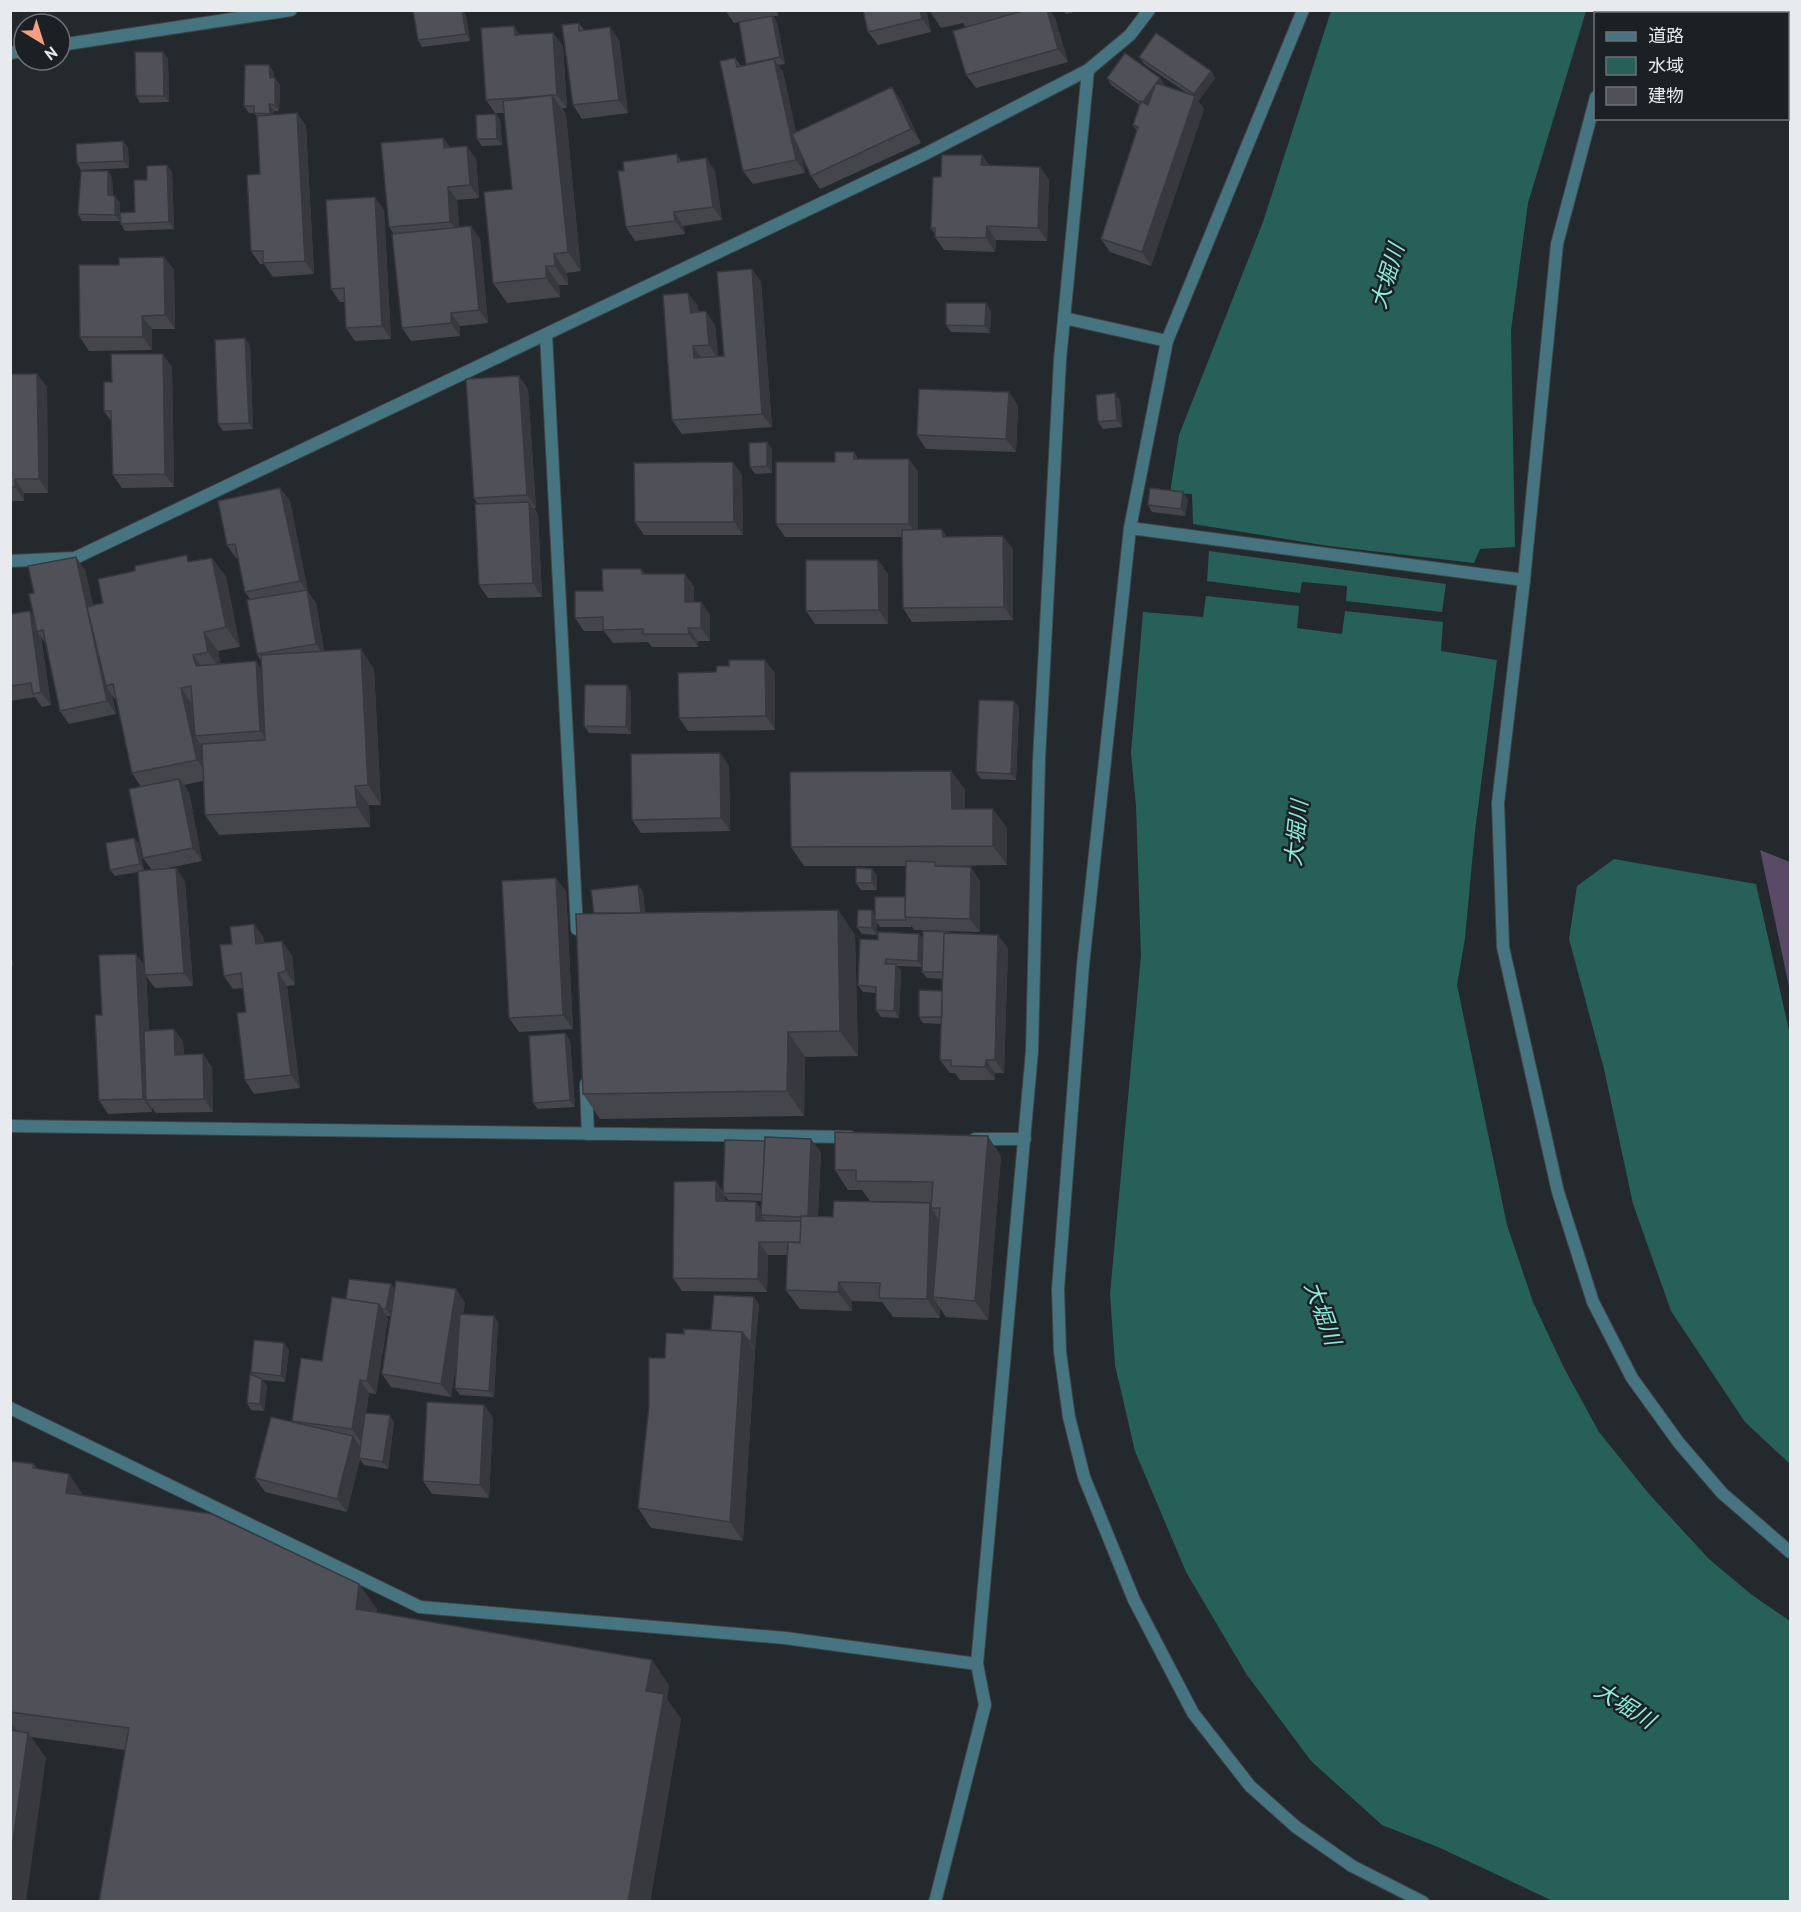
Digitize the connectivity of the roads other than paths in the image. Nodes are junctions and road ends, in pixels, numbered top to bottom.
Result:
1 (291, 10) edge
2 (1149, 10) edge
3 (1303, 10) edge
4 (72, 43) edge
5 (1088, 70) junction
6 (1594, 105) edge
7 (1064, 318) junction
8 (546, 335) junction
9 (1167, 340) junction
10 (1130, 528) junction
11 (10, 561) edge
12 (1524, 580) junction
13 (578, 943) edge
14 (585, 1075) edge
15 (10, 1126) edge
16 (588, 1134) junction
17 (860, 1137) edge
18 (966, 1138) edge
19 (1025, 1139) junction
20 (10, 1407) edge
21 (1791, 1552) edge
22 (977, 1664) junction
23 (935, 1902) edge
24 (1423, 1902) edge

1 - 4 street
2 - 5 street
3 - 9 street
5 - 7 street
5 - 8 street
6 - 12 street
7 - 9 street
7 - 19 street
8 - 11 street
8 - 13 street
9 - 10 street
10 - 12 street
10 - 24 street
12 - 21 street
14 - 16 street
15 - 16 street
16 - 17 street
18 - 19 street
19 - 22 street
20 - 22 street
22 - 23 street

